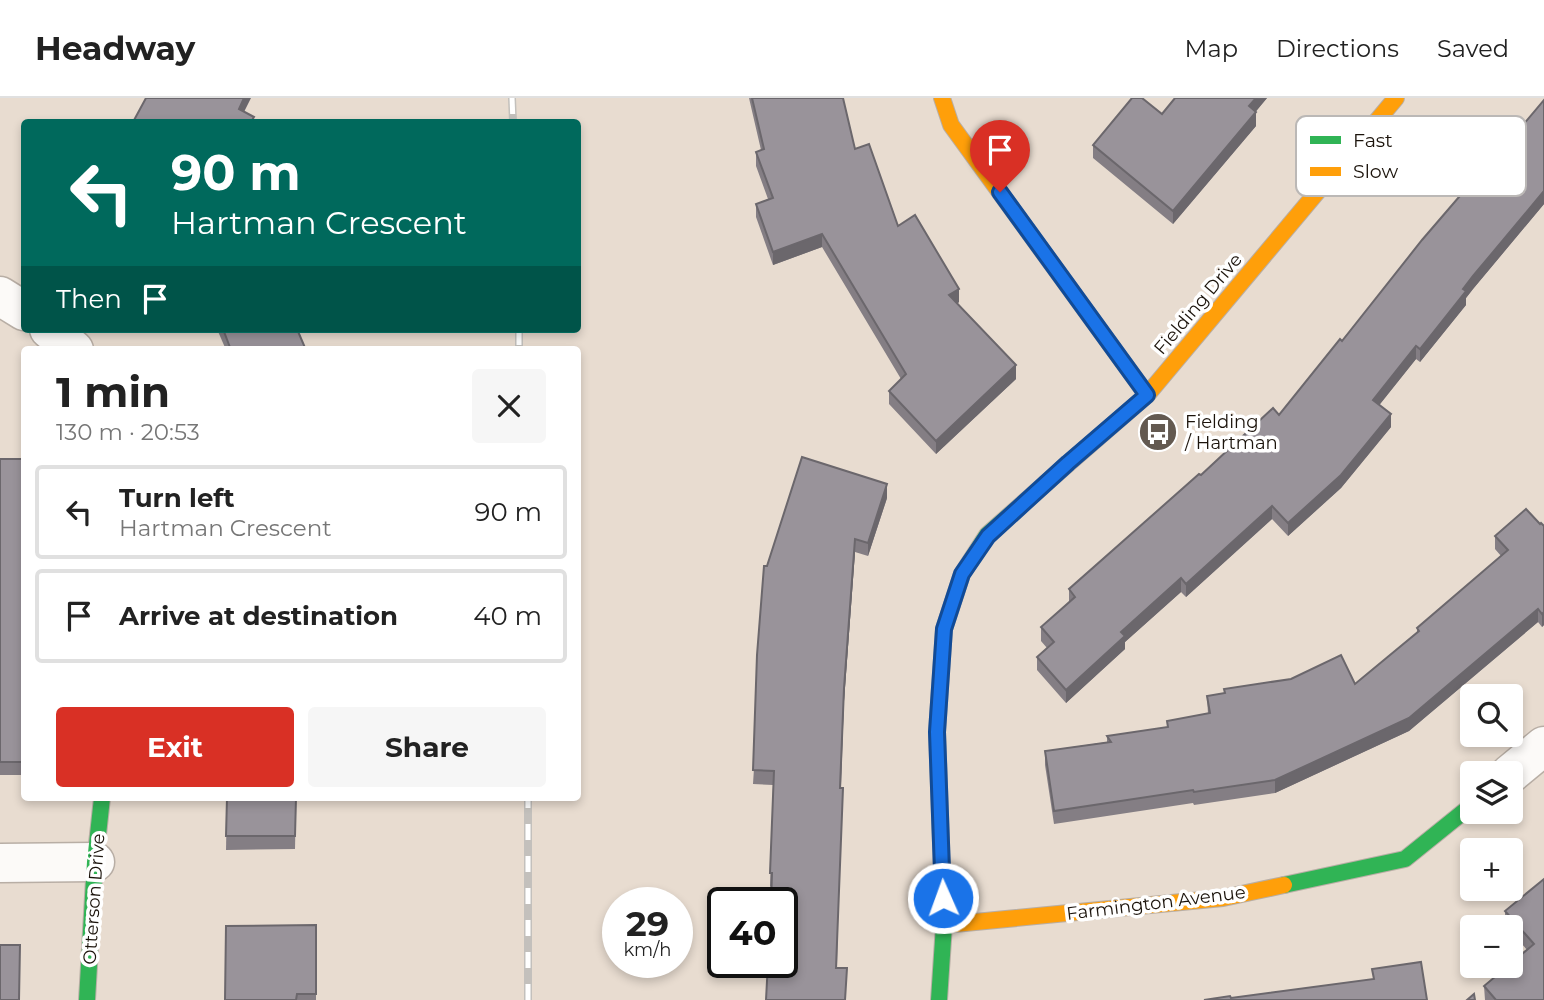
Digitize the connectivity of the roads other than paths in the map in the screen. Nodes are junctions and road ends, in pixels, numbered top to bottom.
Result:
1 (942, 98) edge
2 (1396, 98) edge
3 (1381, 116) edge
4 (1314, 196) edge
5 (0, 296) edge
6 (21, 309) edge
7 (54, 333) edge
8 (69, 346) edge
9 (1147, 395) junction
10 (1544, 747) edge
11 (1523, 764) edge
12 (102, 801) edge
13 (1460, 815) edge
14 (95, 862) junction
15 (0, 863) edge
16 (944, 926) junction
17 (87, 1000) edge
18 (939, 1000) edge

1 - 9 street
2 - 3 street, Fielding Drive
4 - 9 street, Fielding Drive
5 - 6 street
7 - 8 street
9 - 16 street, Fielding Drive
10 - 11 street
12 - 14 street, Otterson Drive
13 - 16 street, Farmington Avenue
14 - 15 street
14 - 17 street, Otterson Drive
16 - 18 street, Fielding Drive

